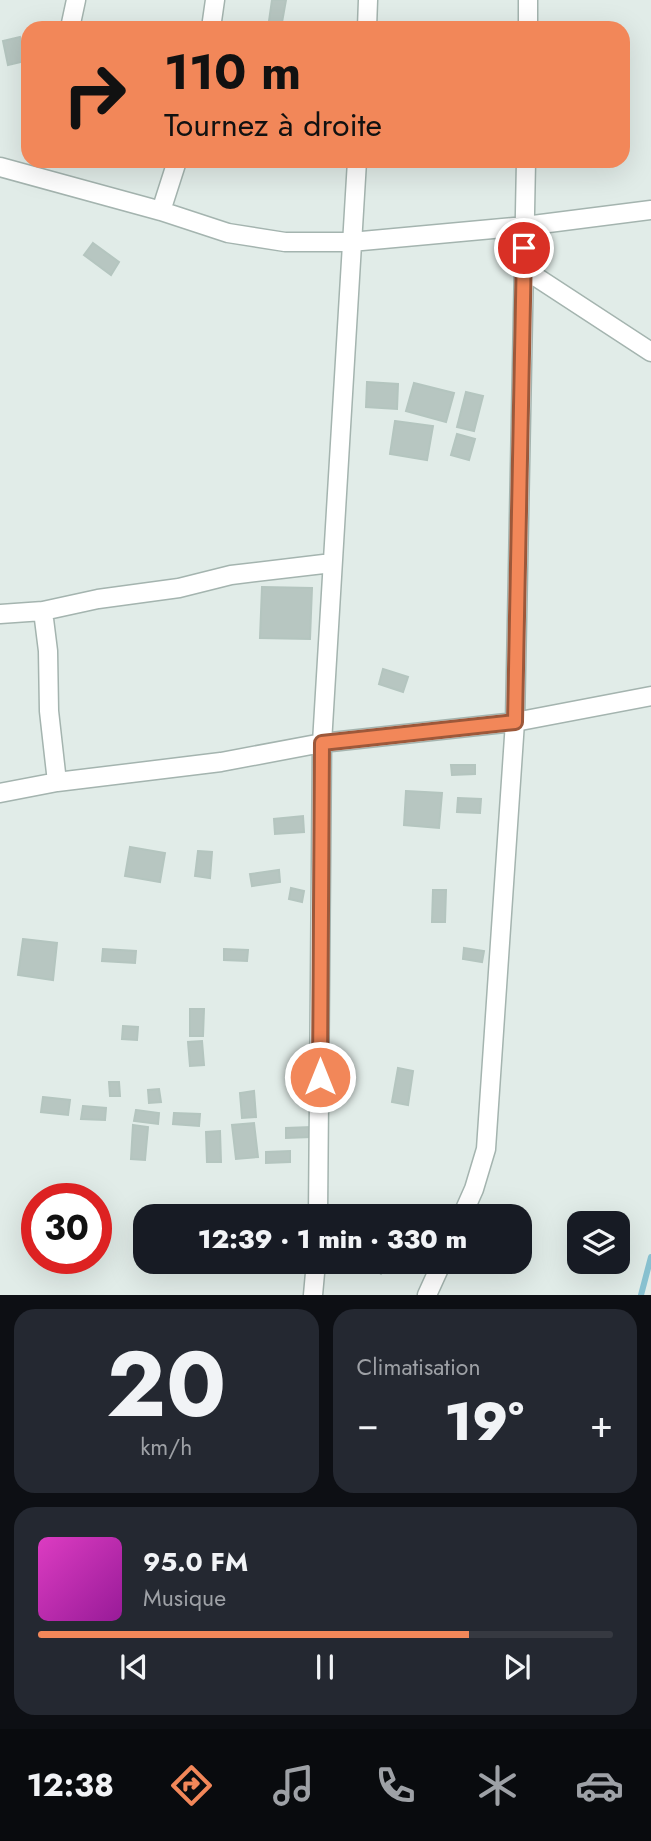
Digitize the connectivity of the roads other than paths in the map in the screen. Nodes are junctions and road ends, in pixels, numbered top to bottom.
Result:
1 (76, 0) edge
2 (215, 0) edge
3 (368, 0) edge
4 (528, 0) edge
5 (72, 21) edge
6 (212, 21) edge
7 (367, 21) edge
8 (528, 21) edge
9 (0, 167) edge
10 (175, 168) edge
11 (356, 168) edge
12 (526, 168) edge
13 (651, 210) edge
14 (161, 211) junction
15 (525, 226) junction
16 (351, 242) junction
17 (524, 269) junction
18 (651, 352) edge
19 (332, 563) junction
20 (43, 611) junction
21 (0, 614) edge
22 (651, 696) edge
23 (515, 722) junction
24 (322, 743) junction
25 (57, 782) junction
26 (0, 793) edge
27 (318, 1204) edge
28 (467, 1204) edge
29 (315, 1274) edge
30 (437, 1274) edge
31 (313, 1295) edge
32 (428, 1295) edge

1 - 5 street
2 - 6 street
3 - 7 street
4 - 8 street
9 - 14 street
10 - 14 street
11 - 16 street
12 - 15 street
13 - 15 street
14 - 16 street
15 - 16 street
15 - 17 street
16 - 19 street
17 - 18 street
17 - 23 street
19 - 20 street
19 - 24 street
20 - 21 street
20 - 25 street
22 - 23 street
23 - 24 street
23 - 28 street
24 - 25 street
24 - 27 street
25 - 26 street
29 - 31 street
30 - 32 street

